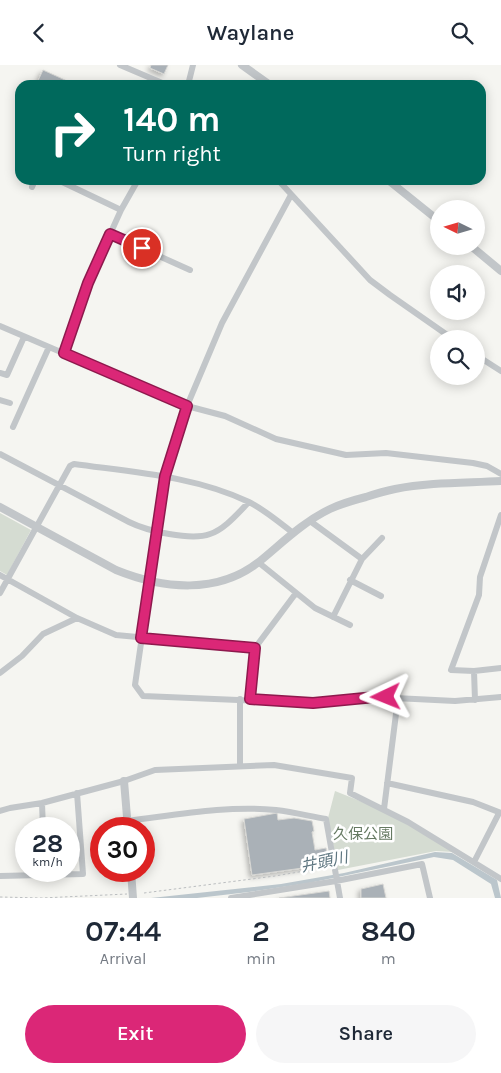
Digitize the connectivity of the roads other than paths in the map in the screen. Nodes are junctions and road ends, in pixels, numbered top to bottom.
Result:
1 (120, 65) edge
2 (193, 65) edge
3 (242, 65) edge
4 (156, 80) edge
5 (189, 80) edge
6 (263, 80) edge
7 (68, 185) edge
8 (135, 185) edge
9 (282, 185) edge
10 (394, 185) edge
11 (291, 195) junction
12 (121, 210) junction
13 (430, 214) edge
14 (110, 234) junction
15 (482, 255) edge
16 (190, 270) dead end
17 (501, 271) edge
18 (0, 326) edge
19 (440, 330) edge
20 (24, 337) junction
21 (49, 347) junction
22 (64, 353) junction
23 (485, 361) edge
24 (501, 371) edge
25 (0, 373) edge
26 (0, 400) edge
27 (10, 403) dead end
28 (187, 406) junction
29 (12, 427) dead end
30 (0, 454) edge
31 (501, 474) edge
32 (165, 476) junction
33 (501, 481) edge
34 (60, 485) junction
35 (249, 502) junction
36 (0, 507) edge
37 (501, 515) edge
38 (310, 521) junction
39 (36, 528) junction
40 (157, 532) junction
41 (293, 533) junction
42 (382, 539) dead end
43 (362, 559) junction
44 (258, 563) junction
45 (0, 575) edge
46 (8, 580) junction
47 (150, 580) junction
48 (350, 580) junction
49 (0, 593) edge
50 (296, 593) junction
51 (381, 596) dead end
52 (333, 617) junction
53 (77, 618) junction
54 (350, 625) dead end
55 (141, 638) junction
56 (255, 648) junction
57 (501, 668) edge
58 (474, 671) junction
59 (0, 673) edge
60 (501, 697) edge
61 (398, 698) junction
62 (240, 699) junction
63 (250, 699) junction
64 (476, 700) junction
65 (240, 765) junction
66 (124, 781) junction
67 (387, 783) junction
68 (78, 793) junction
69 (42, 803) junction
70 (384, 809) junction
71 (0, 811) edge
72 (500, 813) edge
73 (43, 817) edge
74 (79, 817) edge
75 (126, 817) edge
76 (155, 820) edge
77 (80, 825) edge
78 (474, 862) junction
79 (80, 874) edge
80 (15, 875) edge
81 (0, 876) edge
82 (501, 879) edge
83 (336, 881) junction
84 (131, 882) edge
85 (130, 896) edge
86 (231, 898) edge
87 (340, 898) edge
88 (430, 898) edge

1 - 4 street
2 - 5 street
3 - 6 street
7 - 12 street
8 - 12 street
9 - 11 street
10 - 13 street
11 - 19 street
11 - 28 street
12 - 14 street
14 - 16 street
14 - 22 street
15 - 17 street
18 - 20 street
20 - 21 street
20 - 25 street
21 - 22 street
21 - 29 street
22 - 28 street
23 - 24 street
26 - 27 street
28 - 31 street
28 - 32 street
30 - 34 street
32 - 34 street
32 - 35 street
32 - 40 street
33 - 38 street
34 - 39 street
34 - 40 street
35 - 40 street
35 - 41 street
36 - 39 street
37 - 58 street
38 - 41 street
38 - 43 street
39 - 46 street
39 - 47 street
40 - 47 street
41 - 44 street
42 - 43 street
43 - 48 street
44 - 47 street
44 - 50 street
45 - 46 street
46 - 49 street
46 - 53 street
47 - 55 street
48 - 51 street
48 - 52 street
50 - 52 street
50 - 56 street
52 - 54 street
53 - 55 street
53 - 59 street
55 - 56 street
55 - 62 street
56 - 63 street
57 - 58 street
58 - 64 street
60 - 64 street
61 - 63 street
61 - 64 street
61 - 67 street
62 - 63 street
62 - 65 street
65 - 66 street
65 - 70 street
66 - 68 street
66 - 75 street
67 - 70 street
67 - 72 street
68 - 69 street
68 - 74 street
69 - 71 street
69 - 73 street
70 - 78 street
72 - 78 street
76 - 83 street
77 - 79 street
78 - 82 street
80 - 81 street
83 - 86 street
83 - 87 street
83 - 88 street
84 - 85 street

